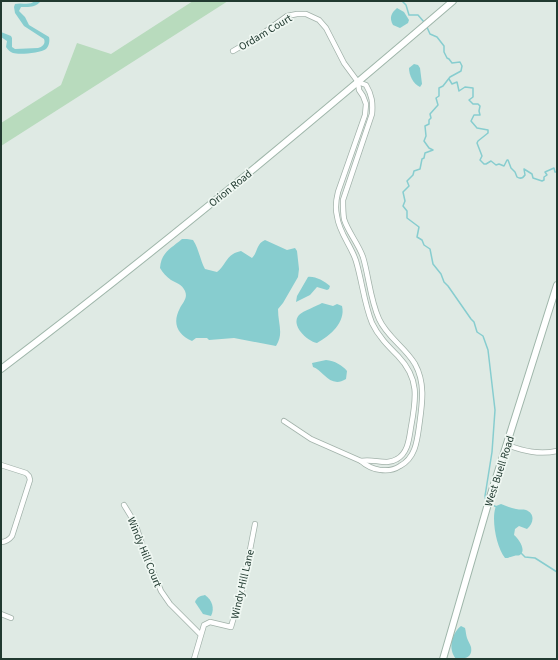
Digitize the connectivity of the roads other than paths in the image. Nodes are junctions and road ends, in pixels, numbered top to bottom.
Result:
1 (453, 1) edge
2 (232, 51) dead end
3 (358, 82) junction
4 (372, 99) junction
5 (365, 102) junction
6 (361, 126) junction
7 (367, 129) junction
8 (337, 195) junction
9 (344, 197) junction
10 (367, 273) junction
11 (360, 275) junction
12 (557, 285) edge
13 (384, 328) junction
14 (378, 333) junction
15 (1, 369) edge
16 (414, 411) junction
17 (421, 412) junction
18 (284, 421) dead end
19 (507, 445) junction
20 (557, 451) edge
21 (361, 461) junction
22 (1, 465) edge
23 (124, 505) dead end
24 (255, 524) dead end
25 (1, 542) edge
26 (1, 614) edge
27 (11, 618) dead end
28 (200, 634) junction
29 (194, 659) edge
30 (443, 659) edge

1 - 3 main road, Orion Road
2 - 3 street, Ordam Court
3 - 4 street
3 - 5 street
3 - 15 main road, Orion Road
4 - 5 street
4 - 7 street
5 - 6 street
6 - 7 street
6 - 8 street
7 - 9 street
8 - 9 street
8 - 11 street
9 - 10 street
10 - 11 street
10 - 13 street
11 - 14 street
12 - 19 main road, West Buell Road
13 - 14 street
13 - 17 street
14 - 16 street
16 - 17 street
16 - 21 street
17 - 21 street
18 - 21 street
19 - 20 street
19 - 30 main road, West Buell Road
22 - 25 street
23 - 28 street, Windy Hill Court
24 - 28 street, Windy Hill Lane
26 - 27 street
28 - 29 street

